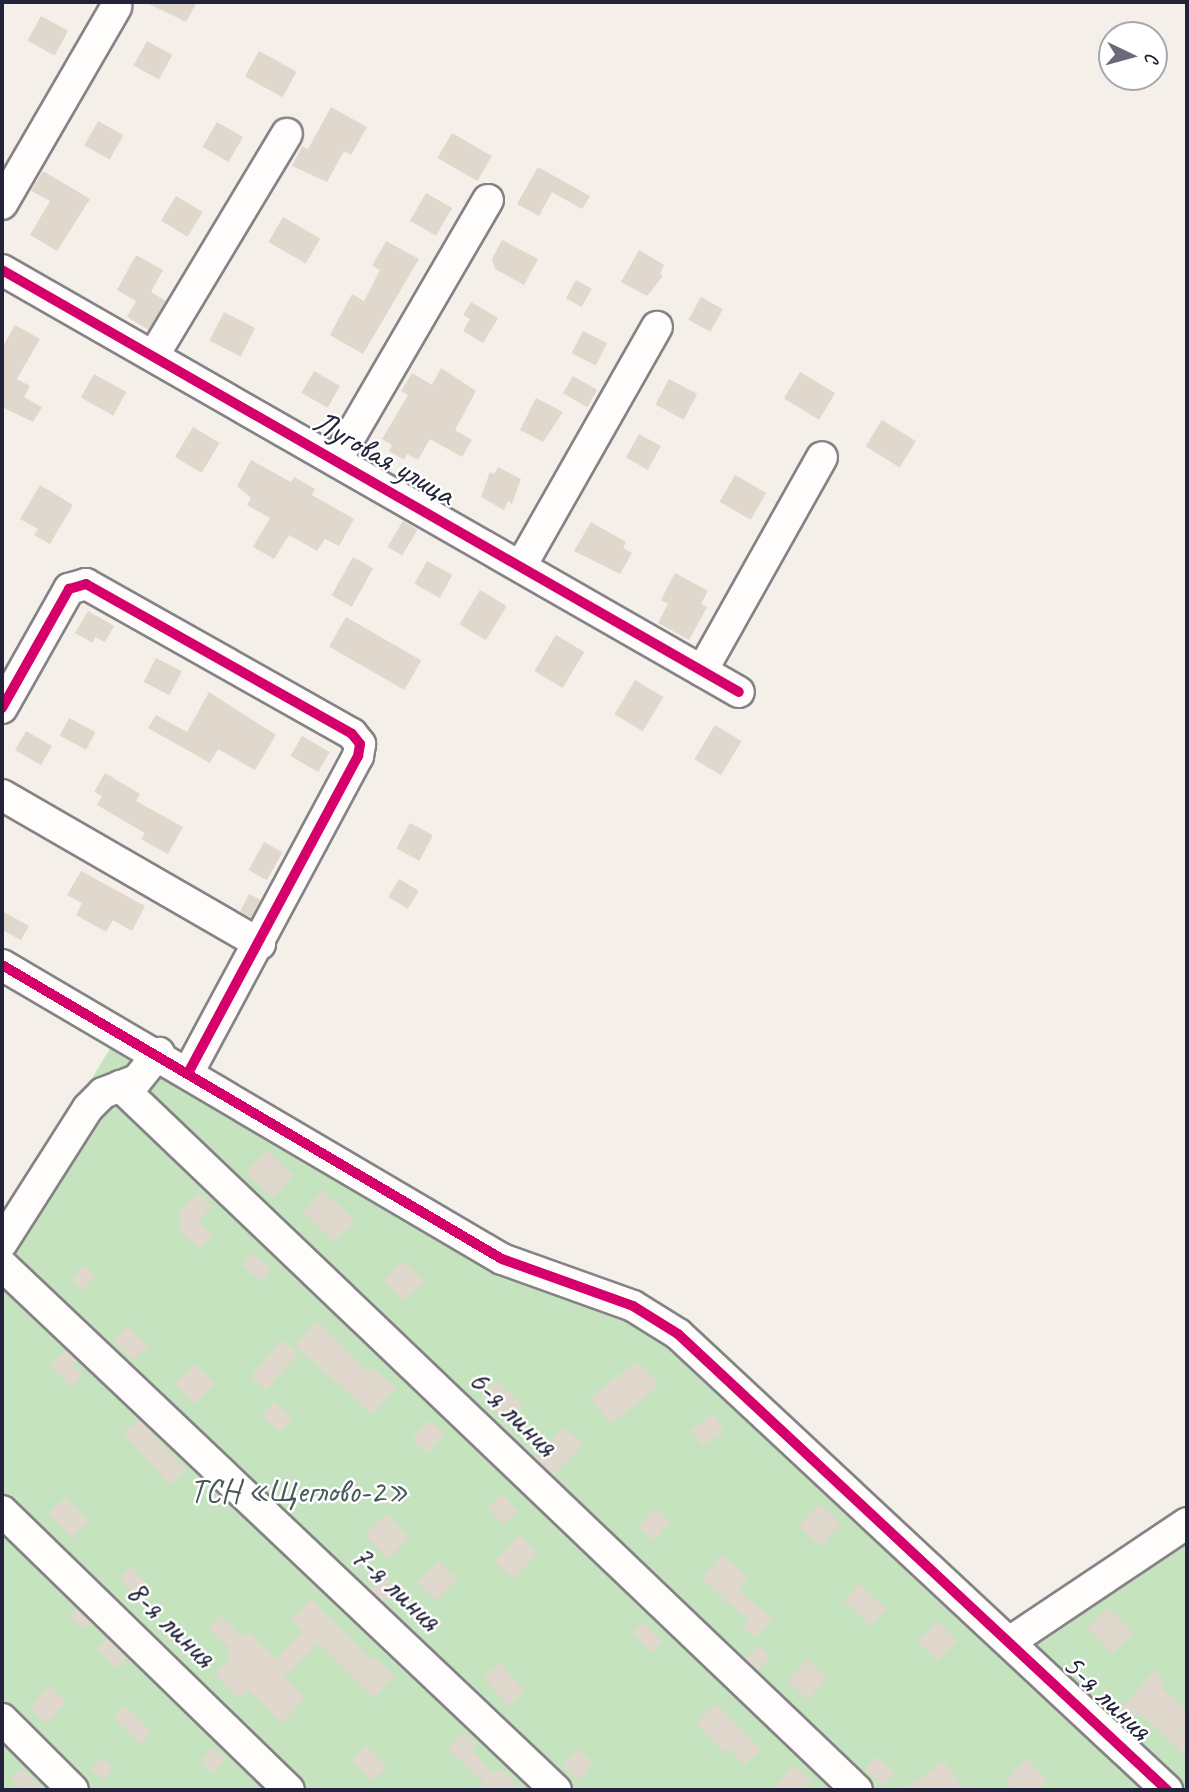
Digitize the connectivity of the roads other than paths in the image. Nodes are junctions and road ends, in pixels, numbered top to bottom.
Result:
1 (116, 8) dead end
2 (287, 134) dead end
3 (488, 200) dead end
4 (2, 204) edge
5 (2, 270) edge
6 (657, 327) dead end
7 (154, 355) junction
8 (822, 457) dead end
9 (336, 461) junction
10 (521, 566) junction
11 (702, 671) junction
12 (739, 692) dead end
13 (2, 708) edge
14 (2, 795) edge
15 (260, 944) junction
16 (2, 965) edge
17 (159, 1053) junction
18 (189, 1071) junction
19 (120, 1086) junction
20 (2, 1243) edge
21 (2, 1265) edge
22 (2, 1511) edge
23 (1186, 1525) edge
24 (1011, 1641) junction
25 (2, 1719) edge
26 (73, 1790) edge
27 (289, 1790) edge
28 (556, 1790) edge
29 (857, 1790) edge
30 (1167, 1790) edge

1 - 4 street
2 - 7 street
3 - 9 street
5 - 7 street, Луговая улица
6 - 10 street
7 - 9 street, Луговая улица
8 - 11 street
9 - 10 street, Луговая улица
10 - 11 street, Луговая улица
11 - 12 street, Луговая улица
13 - 15 street
14 - 15 street
15 - 18 street
16 - 17 street, 5-я линия
17 - 18 street, 5-я линия
17 - 19 street
18 - 24 street, 5-я линия
19 - 20 street
19 - 29 street, 6-я линия
21 - 28 street, 7-я линия
22 - 27 street, 8-я линия
23 - 24 street
24 - 30 street, 5-я линия
25 - 26 street

